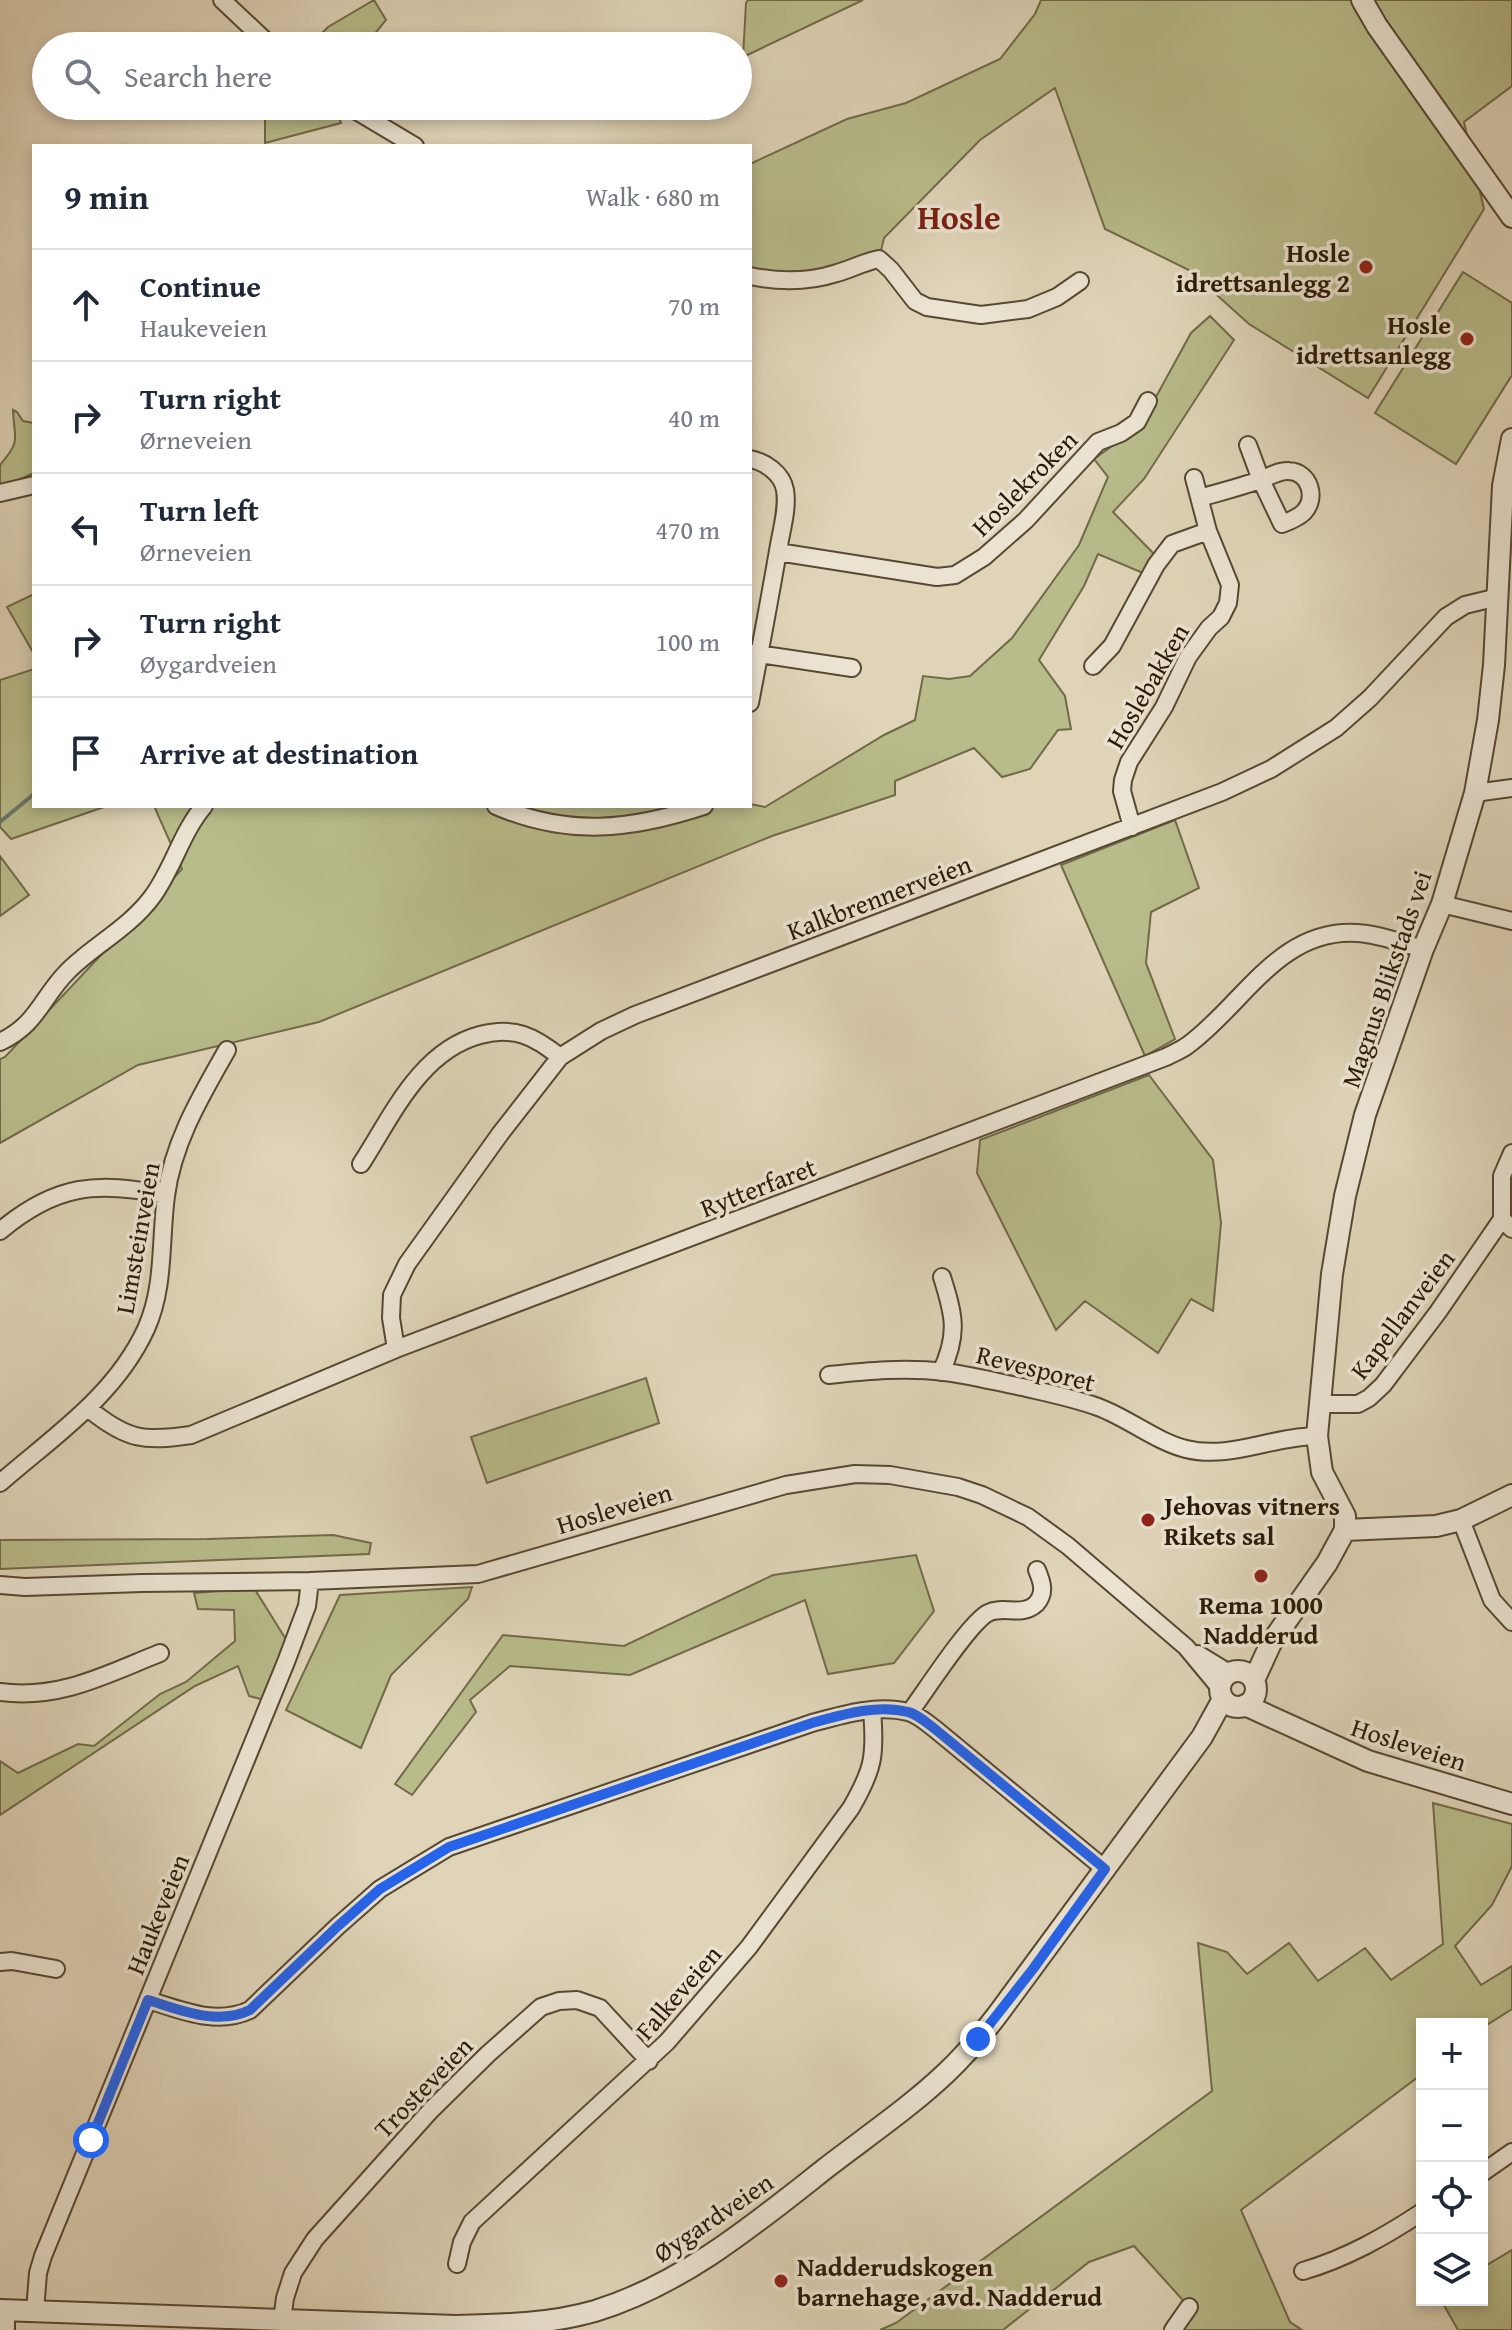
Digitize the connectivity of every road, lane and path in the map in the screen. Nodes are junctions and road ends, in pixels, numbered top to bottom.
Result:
1 (222, 0) edge
2 (1362, 0) edge
3 (256, 32) edge
4 (371, 120) edge
5 (412, 144) edge
6 (1512, 217) edge
7 (752, 276) edge
8 (1080, 281) dead end
9 (1148, 401) dead end
10 (1512, 439) edge
11 (1248, 445) dead end
12 (752, 459) edge
13 (1194, 478) dead end
14 (32, 485) edge
15 (0, 493) edge
16 (1200, 498) junction
17 (1208, 531) junction
18 (778, 552) junction
19 (1498, 597) junction
20 (754, 654) edge
21 (1093, 666) dead end
22 (852, 668) dead end
23 (752, 678) edge
24 (1512, 788) edge
25 (1475, 793) junction
26 (202, 808) edge
27 (501, 808) edge
28 (697, 808) edge
29 (1132, 827) junction
30 (1442, 904) junction
31 (1512, 921) edge
32 (1423, 949) junction
33 (0, 1042) edge
34 (227, 1050) dead end
35 (560, 1057) junction
36 (1512, 1153) edge
37 (361, 1164) dead end
38 (166, 1195) junction
39 (1507, 1224) edge
40 (0, 1231) edge
41 (942, 1277) dead end
42 (396, 1349) junction
43 (941, 1372) junction
44 (829, 1375) dead end
45 (1321, 1404) junction
46 (89, 1409) junction
47 (1317, 1436) junction
48 (0, 1483) edge
49 (1512, 1495) edge
50 (1461, 1520) junction
51 (1345, 1523) junction
52 (1037, 1570) dead end
53 (310, 1581) junction
54 (0, 1585) edge
55 (1512, 1622) edge
56 (160, 1653) dead end
57 (1238, 1689) junction
58 (0, 1692) edge
59 (872, 1711) junction
60 (910, 1712) junction
61 (1512, 1804) edge
62 (1105, 1869) junction
63 (0, 1962) edge
64 (56, 1969) dead end
65 (148, 2000) junction
66 (649, 2061) junction
67 (1512, 2152) edge
68 (1488, 2169) edge
69 (1416, 2216) edge
70 (457, 2264) dead end
71 (1303, 2271) dead end
72 (1189, 2307) dead end
73 (35, 2311) junction
74 (4, 2317) edge
75 (282, 2320) junction
76 (456, 2328) edge
77 (1173, 2330) edge

1 - 3 street
2 - 6 street
4 - 5 street
7 - 8 street
9 - 18 street, Hoslekroken
10 - 19 street, Magnus Blikstads vei
11 - 16 street
12 - 18 street
13 - 16 street, Hoslebakken
14 - 15 street
16 - 17 street, Hoslebakken
17 - 21 street, Hoslebakken
17 - 29 street, Hoslebakken
18 - 20 street
19 - 25 street, Magnus Blikstads vei
19 - 29 street, Kalkbrennerveien
20 - 22 street
20 - 23 street
24 - 25 street
25 - 30 street, Magnus Blikstads vei
26 - 33 street
27 - 28 street
29 - 35 street, Kalkbrennerveien
30 - 31 street
30 - 32 street, Magnus Blikstads vei
32 - 42 street, Rytterfaret
32 - 45 street, Magnus Blikstads vei
34 - 38 street, Limsteinveien
35 - 37 street
35 - 42 street, Kalkbrennerveien
36 - 39 street
38 - 40 street
38 - 46 street, Limsteinveien
39 - 45 street, Kapellanveien
41 - 43 street
42 - 46 street, Rytterfaret
43 - 44 street, Revesporet
43 - 47 street, Revesporet
45 - 47 street, Magnus Blikstads vei
46 - 48 street, Limsteinveien
47 - 51 street, Magnus Blikstads vei
49 - 50 street
50 - 51 street
50 - 55 street
51 - 57 street, Øygardveien
52 - 60 street
53 - 54 street, Hosleveien
53 - 57 street, Hosleveien
53 - 65 street, Haukeveien
56 - 58 street
57 - 61 street, Hosleveien
57 - 62 street, Øygardveien
59 - 60 street
59 - 65 street
59 - 66 street, Falkeveien
60 - 62 street
62 - 76 street, Øygardveien
63 - 64 street
65 - 73 street, Haukeveien
66 - 70 street, Falkeveien
66 - 75 street, Trosteveien
67 - 68 street
69 - 71 street
72 - 77 street
73 - 74 street, Øygardveien
73 - 75 street, Øygardveien
75 - 76 street, Øygardveien

